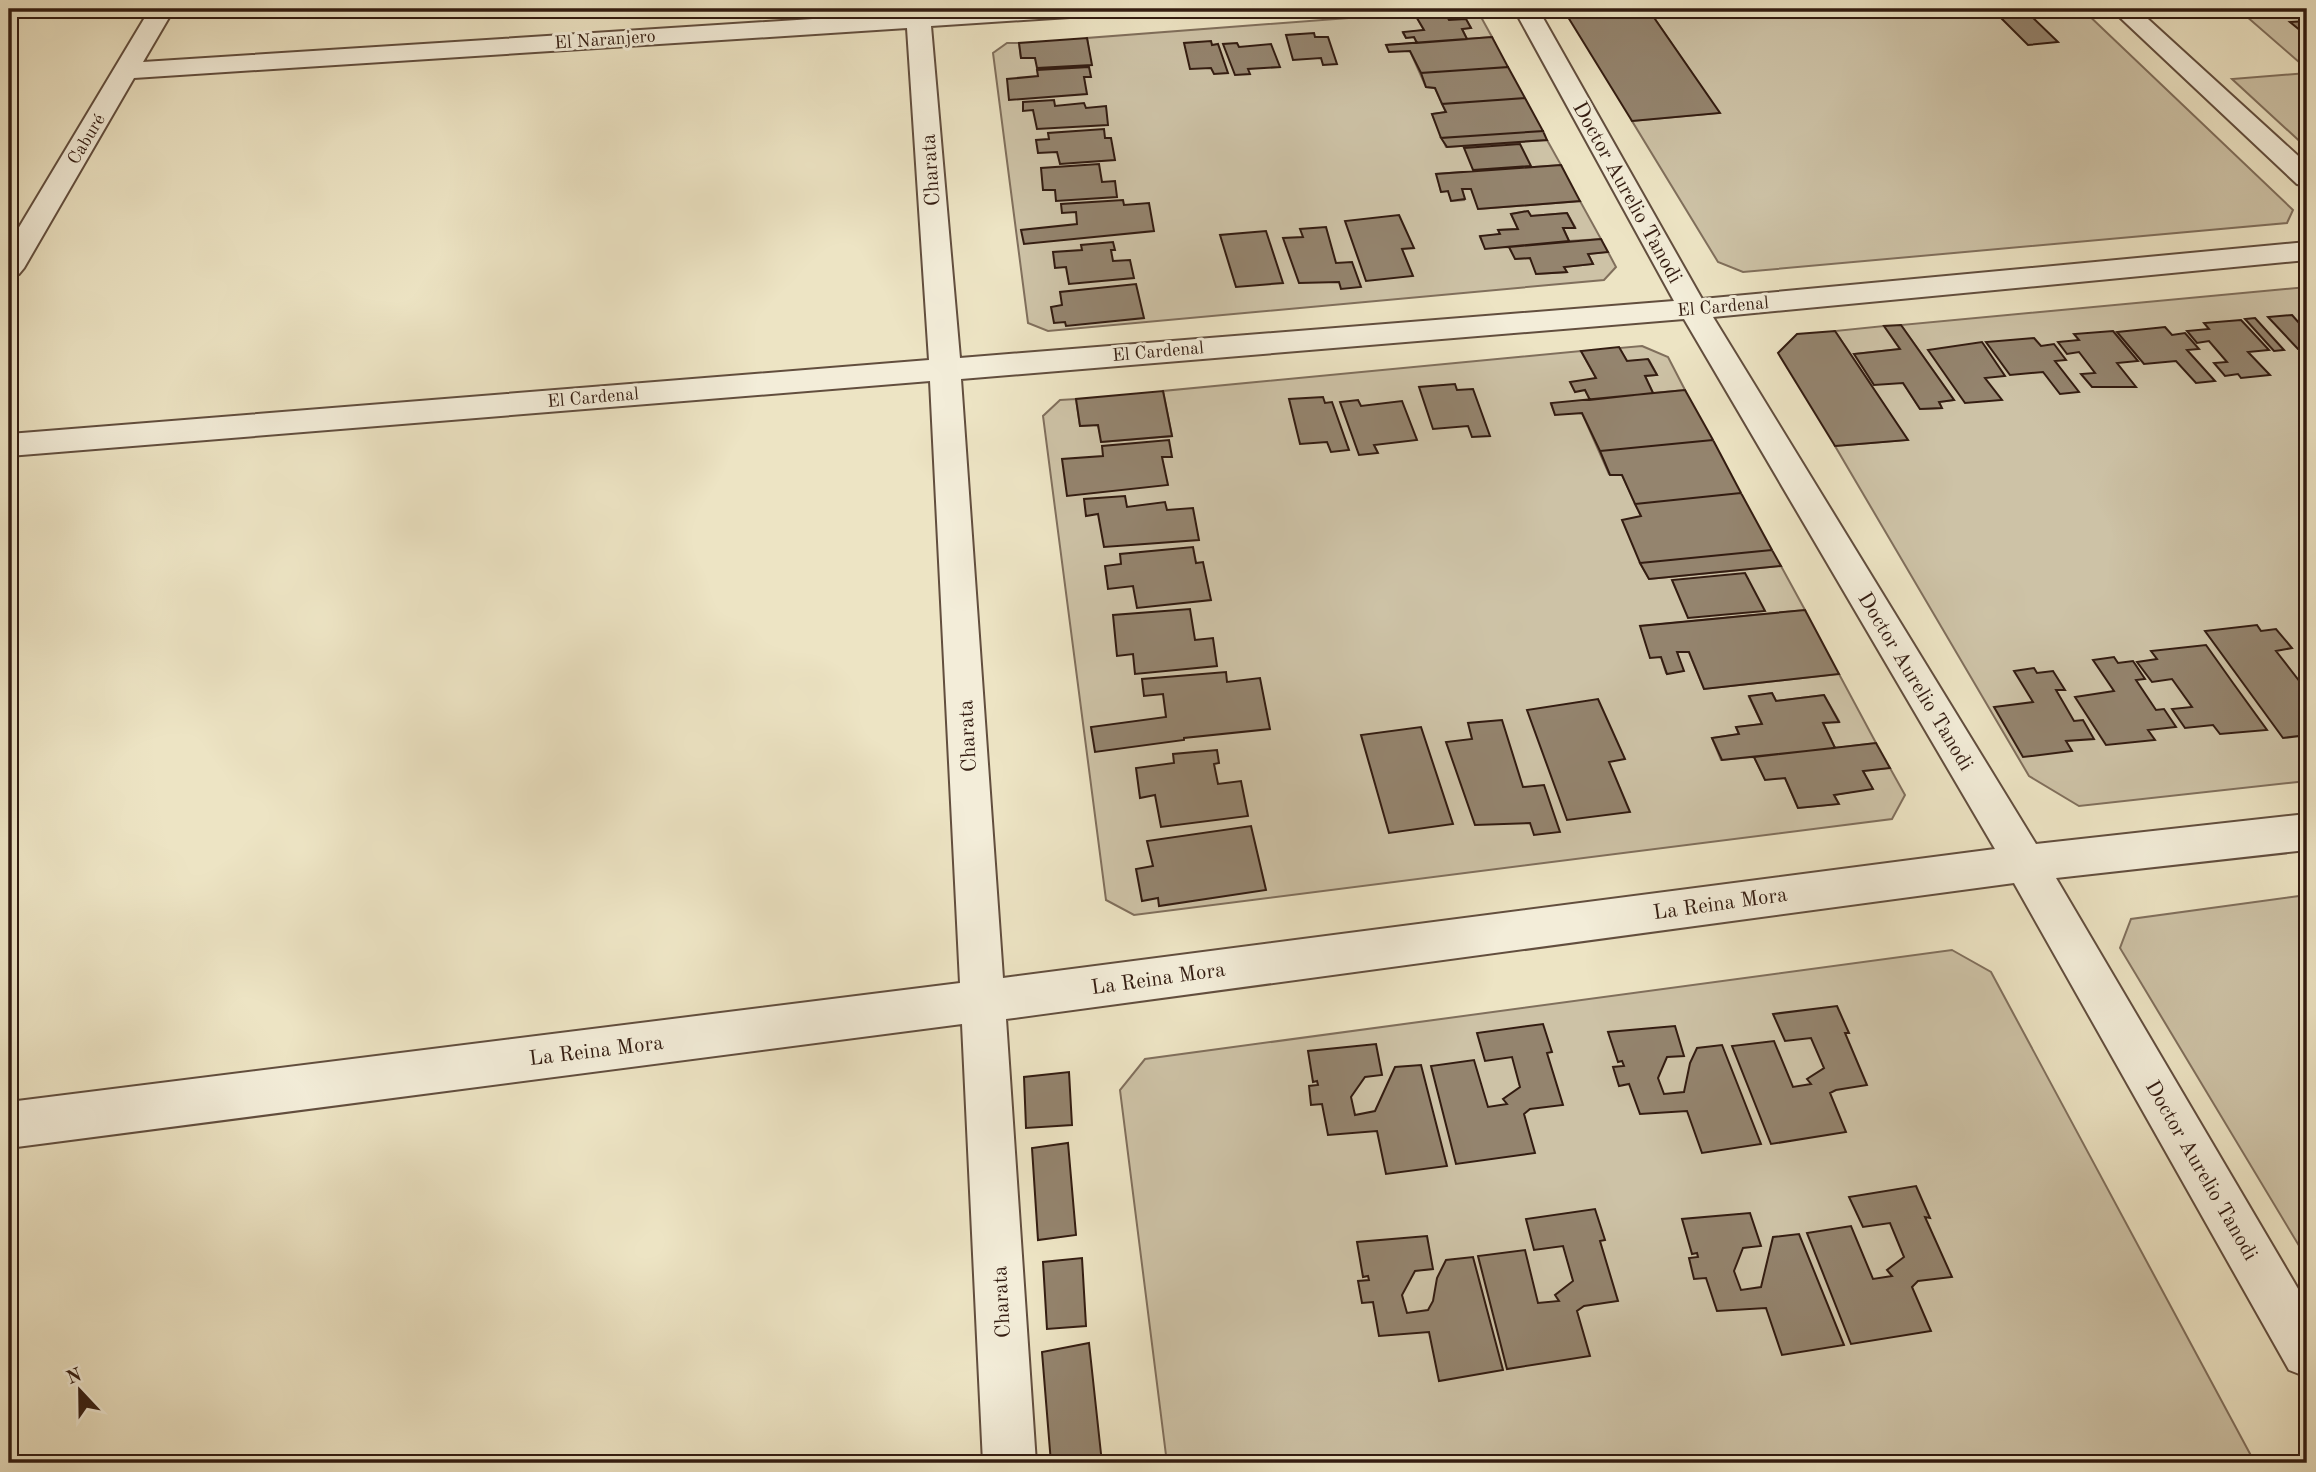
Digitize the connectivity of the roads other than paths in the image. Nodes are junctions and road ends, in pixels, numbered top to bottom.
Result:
1 (162, 9) edge
2 (1085, 9) edge
3 (1526, 9) edge
4 (2123, 9) edge
5 (918, 13) edge
6 (125, 71) junction
7 (2307, 178) edge
8 (44, 209) junction
9 (9, 211) edge
10 (2307, 251) edge
11 (9, 268) edge
12 (1693, 309) junction
13 (945, 368) junction
14 (9, 446) edge
15 (2307, 832) edge
16 (2025, 863) junction
17 (983, 1001) junction
18 (9, 1125) edge
19 (2307, 1352) edge
20 (1010, 1463) edge

1 - 6 street, Caburé
2 - 5 street, El Naranjero
3 - 12 street, Doctor Aurelio Tanodi
4 - 7 street
5 - 6 street, El Naranjero
5 - 13 street, Charata
6 - 8 street, Caburé
8 - 9 street
8 - 11 street, Caburé
10 - 12 street, El Cardenal
12 - 13 street, El Cardenal
12 - 16 street, Doctor Aurelio Tanodi
13 - 14 street, El Cardenal
13 - 17 street, Charata
15 - 16 street, La Reina Mora
16 - 17 street, La Reina Mora
16 - 19 street, Doctor Aurelio Tanodi
17 - 18 street, La Reina Mora
17 - 20 street, Charata

